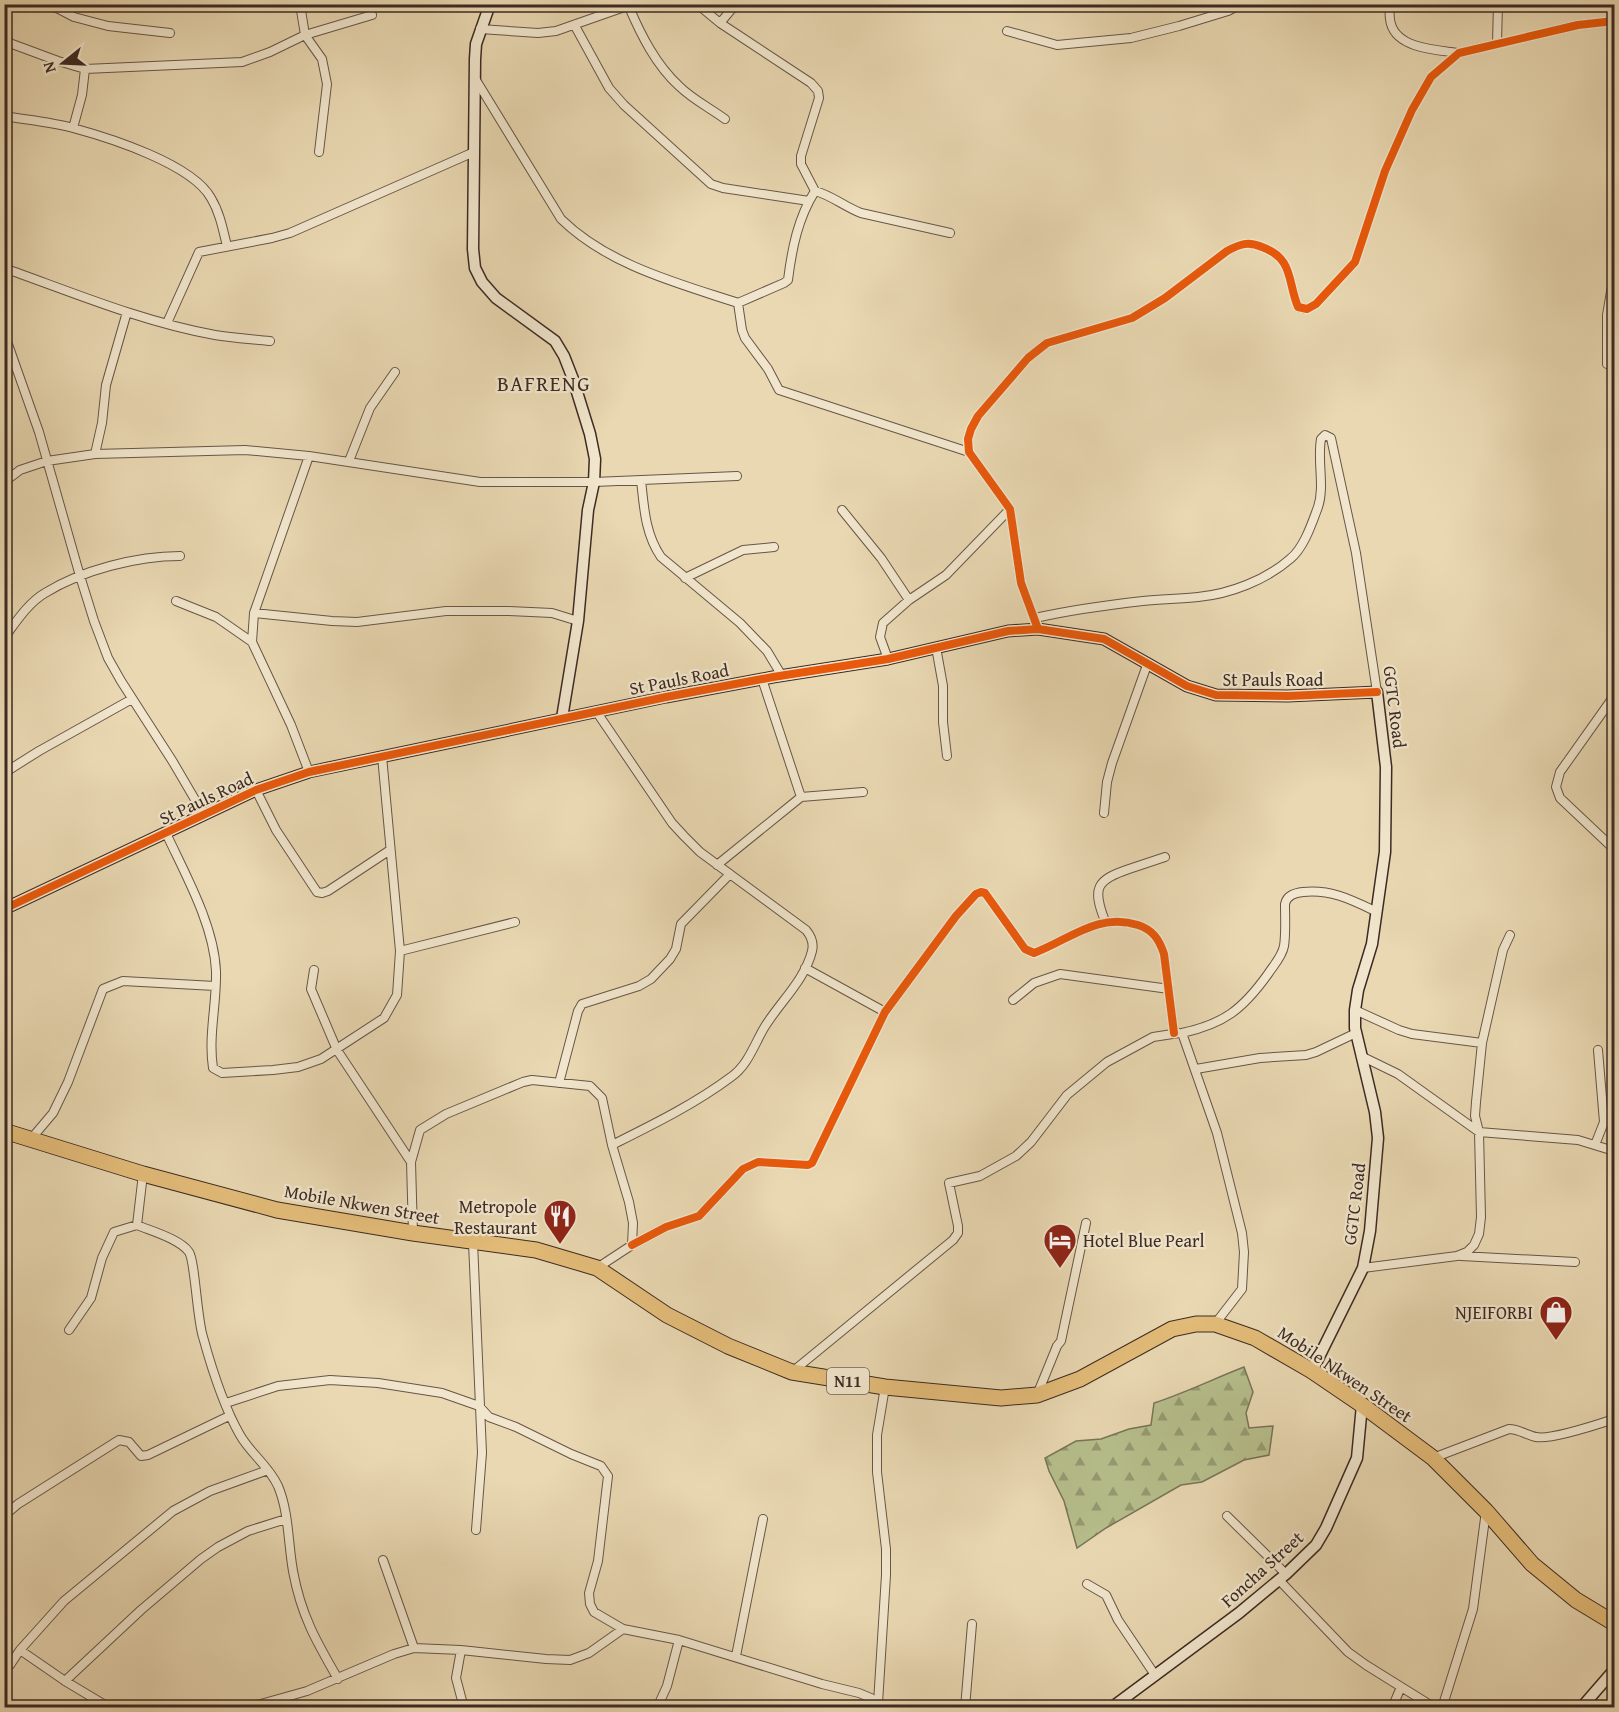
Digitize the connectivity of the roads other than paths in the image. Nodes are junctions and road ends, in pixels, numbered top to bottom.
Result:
1 (49, 4) edge
2 (300, 4) edge
3 (490, 4) edge
4 (697, 4) edge
5 (736, 4) edge
6 (1241, 4) edge
7 (1389, 4) edge
8 (1498, 4) edge
9 (631, 6) edge
10 (372, 15) dead end
11 (1614, 21) edge
12 (720, 23) junction
13 (575, 26) junction
14 (480, 29) junction
15 (1007, 31) dead end
16 (170, 33) dead end
17 (305, 35) junction
18 (4, 41) edge
19 (1497, 43) junction
20 (1459, 53) junction
21 (85, 69) junction
22 (476, 80) junction
23 (4, 116) edge
24 (725, 119) dead end
25 (73, 128) junction
26 (319, 152) dead end
27 (474, 152) junction
28 (815, 191) junction
29 (808, 201) junction
30 (950, 233) dead end
31 (227, 246) junction
32 (1614, 254) edge
33 (4, 268) edge
34 (738, 303) junction
35 (127, 312) junction
36 (166, 323) junction
37 (4, 333) edge
38 (270, 341) dead end
39 (1607, 364) dead end
40 (395, 372) dead end
41 (969, 452) junction
42 (95, 454) junction
43 (309, 456) junction
44 (47, 461) junction
45 (349, 461) junction
46 (737, 476) dead end
47 (640, 480) junction
48 (4, 482) edge
49 (594, 482) junction
50 (1010, 509) junction
51 (842, 510) dead end
52 (774, 547) dead end
53 (180, 556) dead end
54 (80, 576) junction
55 (685, 578) junction
56 (909, 600) junction
57 (176, 601) dead end
58 (254, 613) junction
59 (578, 621) junction
60 (1036, 624) junction
61 (4, 638) edge
62 (252, 642) junction
63 (936, 647) junction
64 (888, 659) junction
65 (1147, 665) junction
66 (782, 676) junction
67 (762, 679) junction
68 (1377, 692) junction
69 (1614, 696) edge
70 (132, 699) junction
71 (596, 711) junction
72 (562, 718) junction
73 (382, 756) junction
74 (947, 756) dead end
75 (309, 772) junction
76 (4, 773) edge
77 (256, 790) junction
78 (862, 792) dead end
79 (801, 797) junction
80 (1104, 813) dead end
81 (204, 815) junction
82 (166, 833) junction
83 (1614, 849) edge
84 (390, 850) junction
85 (1166, 857) dead end
86 (717, 865) junction
87 (730, 874) junction
88 (4, 909) edge
89 (1377, 912) junction
90 (1105, 921) junction
91 (515, 922) dead end
92 (1510, 935) dead end
93 (400, 951) junction
94 (806, 968) junction
95 (314, 970) dead end
96 (215, 986) junction
97 (1169, 989) junction
98 (1013, 1000) dead end
99 (1354, 1010) junction
100 (885, 1012) junction
101 (1178, 1033) junction
102 (1356, 1033) junction
103 (1482, 1043) junction
104 (337, 1050) junction
105 (1598, 1050) dead end
106 (1361, 1056) junction
107 (1196, 1069) junction
108 (559, 1083) junction
109 (4, 1131) edge
110 (1479, 1132) junction
111 (31, 1139) junction
112 (612, 1145) junction
113 (1595, 1145) junction
114 (1614, 1150) edge
115 (411, 1162) junction
116 (143, 1174) junction
117 (1086, 1223) dead end
118 (137, 1225) junction
119 (413, 1233) junction
120 (473, 1242) junction
121 (632, 1245) junction
122 (1457, 1256) junction
123 (1575, 1262) dead end
124 (597, 1268) junction
125 (1363, 1268) junction
126 (1215, 1324) junction
127 (69, 1330) dead end
128 (1312, 1371) junction
129 (792, 1372) junction
130 (885, 1387) junction
131 (1037, 1395) junction
132 (226, 1403) junction
133 (1362, 1405) junction
134 (479, 1406) junction
135 (229, 1416) junction
136 (1614, 1419) edge
137 (1433, 1458) junction
138 (268, 1470) junction
139 (1486, 1511) junction
140 (4, 1516) edge
141 (1227, 1516) dead end
142 (764, 1518) dead end
143 (286, 1519) junction
144 (476, 1530) dead end
145 (383, 1560) dead end
146 (1283, 1577) junction
147 (1087, 1584) dead end
148 (1614, 1623) edge
149 (972, 1624) dead end
150 (623, 1629) junction
151 (678, 1640) junction
152 (414, 1648) junction
153 (20, 1650) junction
154 (461, 1650) junction
155 (736, 1656) junction
156 (4, 1669) edge
157 (1614, 1670) edge
158 (1155, 1676) junction
159 (338, 1679) junction
160 (65, 1681) junction
161 (1401, 1687) junction
162 (880, 1705) edge
163 (110, 1707) edge
164 (247, 1707) edge
165 (465, 1707) edge
166 (657, 1707) edge
167 (965, 1707) edge
168 (1111, 1707) edge
169 (1392, 1707) edge
170 (1435, 1707) edge
171 (1442, 1707) edge
172 (1581, 1707) edge

1 - 16 street
2 - 17 street
3 - 14 street
4 - 12 street
5 - 12 street
6 - 15 street
7 - 20 street
8 - 19 street
9 - 13 street
9 - 24 street
10 - 17 street
11 - 19 street
12 - 28 street
13 - 14 street
13 - 29 street
14 - 22 street
17 - 21 street
17 - 26 street
18 - 21 street
19 - 20 street
20 - 41 street
21 - 25 street
22 - 27 street
22 - 34 street
23 - 25 street
25 - 31 street
27 - 31 street
27 - 49 street
28 - 29 street
28 - 30 street
29 - 34 street
31 - 36 street
32 - 39 street
33 - 35 street
34 - 41 street
35 - 36 street
35 - 42 street
36 - 38 street
37 - 44 street
40 - 45 street
41 - 50 street
42 - 43 street
42 - 44 street
43 - 45 street
43 - 58 street
44 - 48 street
44 - 54 street
45 - 49 street
46 - 47 street
47 - 49 street
47 - 55 street
49 - 59 street
50 - 56 street
50 - 60 street
51 - 56 street
52 - 55 street
53 - 54 street
54 - 61 street
54 - 70 street
55 - 66 street
56 - 64 street
57 - 62 street
58 - 59 street
58 - 62 street
59 - 72 street
60 - 63 street, St Pauls Road
60 - 65 street, St Pauls Road
60 - 68 street, GGTC Road
62 - 75 street
63 - 64 street, St Pauls Road
63 - 74 street
64 - 66 street, St Pauls Road
65 - 68 street, St Pauls Road
65 - 80 street
66 - 67 street, St Pauls Road
67 - 71 street, St Pauls Road
67 - 79 street
68 - 89 street, GGTC Road
69 - 83 street
70 - 76 street
70 - 81 street
71 - 72 street, St Pauls Road
71 - 86 street
72 - 73 street, St Pauls Road
73 - 75 street, St Pauls Road
73 - 84 street
75 - 77 street, St Pauls Road
77 - 81 street, St Pauls Road
77 - 84 street
78 - 79 street
79 - 86 street
81 - 82 street, St Pauls Road
82 - 88 street, St Pauls Road
82 - 96 street
84 - 93 street
85 - 90 street
86 - 87 street
87 - 94 street
87 - 108 street
89 - 99 street, GGTC Road
89 - 101 street
90 - 97 street
90 - 100 street
91 - 93 street
92 - 103 street
93 - 104 street
94 - 100 street
94 - 112 street
95 - 104 street
96 - 104 street
96 - 111 street
97 - 98 street
97 - 101 street
99 - 102 street, GGTC Road
99 - 103 street
100 - 121 street
101 - 107 street
101 - 129 street
102 - 106 street, GGTC Road
102 - 107 street
103 - 110 street
104 - 115 street
105 - 113 street
106 - 110 street
106 - 125 street, GGTC Road
107 - 126 street
108 - 112 street
108 - 115 street
109 - 111 highway, Mobile Nkwen Street / N11
110 - 113 street
110 - 122 street
111 - 116 highway, Mobile Nkwen Street / N11
112 - 121 street
113 - 114 street
115 - 119 street
116 - 118 street
116 - 119 highway, Mobile Nkwen Street / N11
117 - 131 street
118 - 127 street
118 - 132 street
119 - 120 highway, Mobile Nkwen Street / N11
120 - 124 highway, Mobile Nkwen Street / N11
120 - 134 street
121 - 124 street
122 - 123 street
122 - 125 street
124 - 129 highway, Mobile Nkwen Street / N11
125 - 128 street, GGTC Road
126 - 128 highway, Mobile Nkwen Street / N11
126 - 131 highway, Mobile Nkwen Street / N11
128 - 133 highway, Mobile Nkwen Street / N11
129 - 130 highway, Mobile Nkwen Street / N11
130 - 131 highway, Mobile Nkwen Street / N11
130 - 162 street
132 - 134 street
132 - 135 street
133 - 137 highway, Mobile Nkwen Street / N11
133 - 146 street, Foncha Street
134 - 144 street
134 - 150 street
135 - 138 street
135 - 140 street
136 - 137 street
137 - 139 highway, Mobile Nkwen Street / N11
138 - 143 street
138 - 153 street
139 - 148 highway, Mobile Nkwen Street / N11
139 - 171 street
141 - 146 street
142 - 155 street
143 - 159 street
143 - 160 street
145 - 152 street
146 - 158 street, Foncha Street
146 - 161 street
147 - 158 street
149 - 167 street
150 - 151 street
150 - 154 street
151 - 155 street
151 - 166 street
152 - 154 street
152 - 159 street
153 - 156 street
153 - 160 street
154 - 165 street
155 - 162 street
157 - 172 street
158 - 168 street, Foncha Street
159 - 164 street
160 - 163 street
161 - 169 street
161 - 170 street

